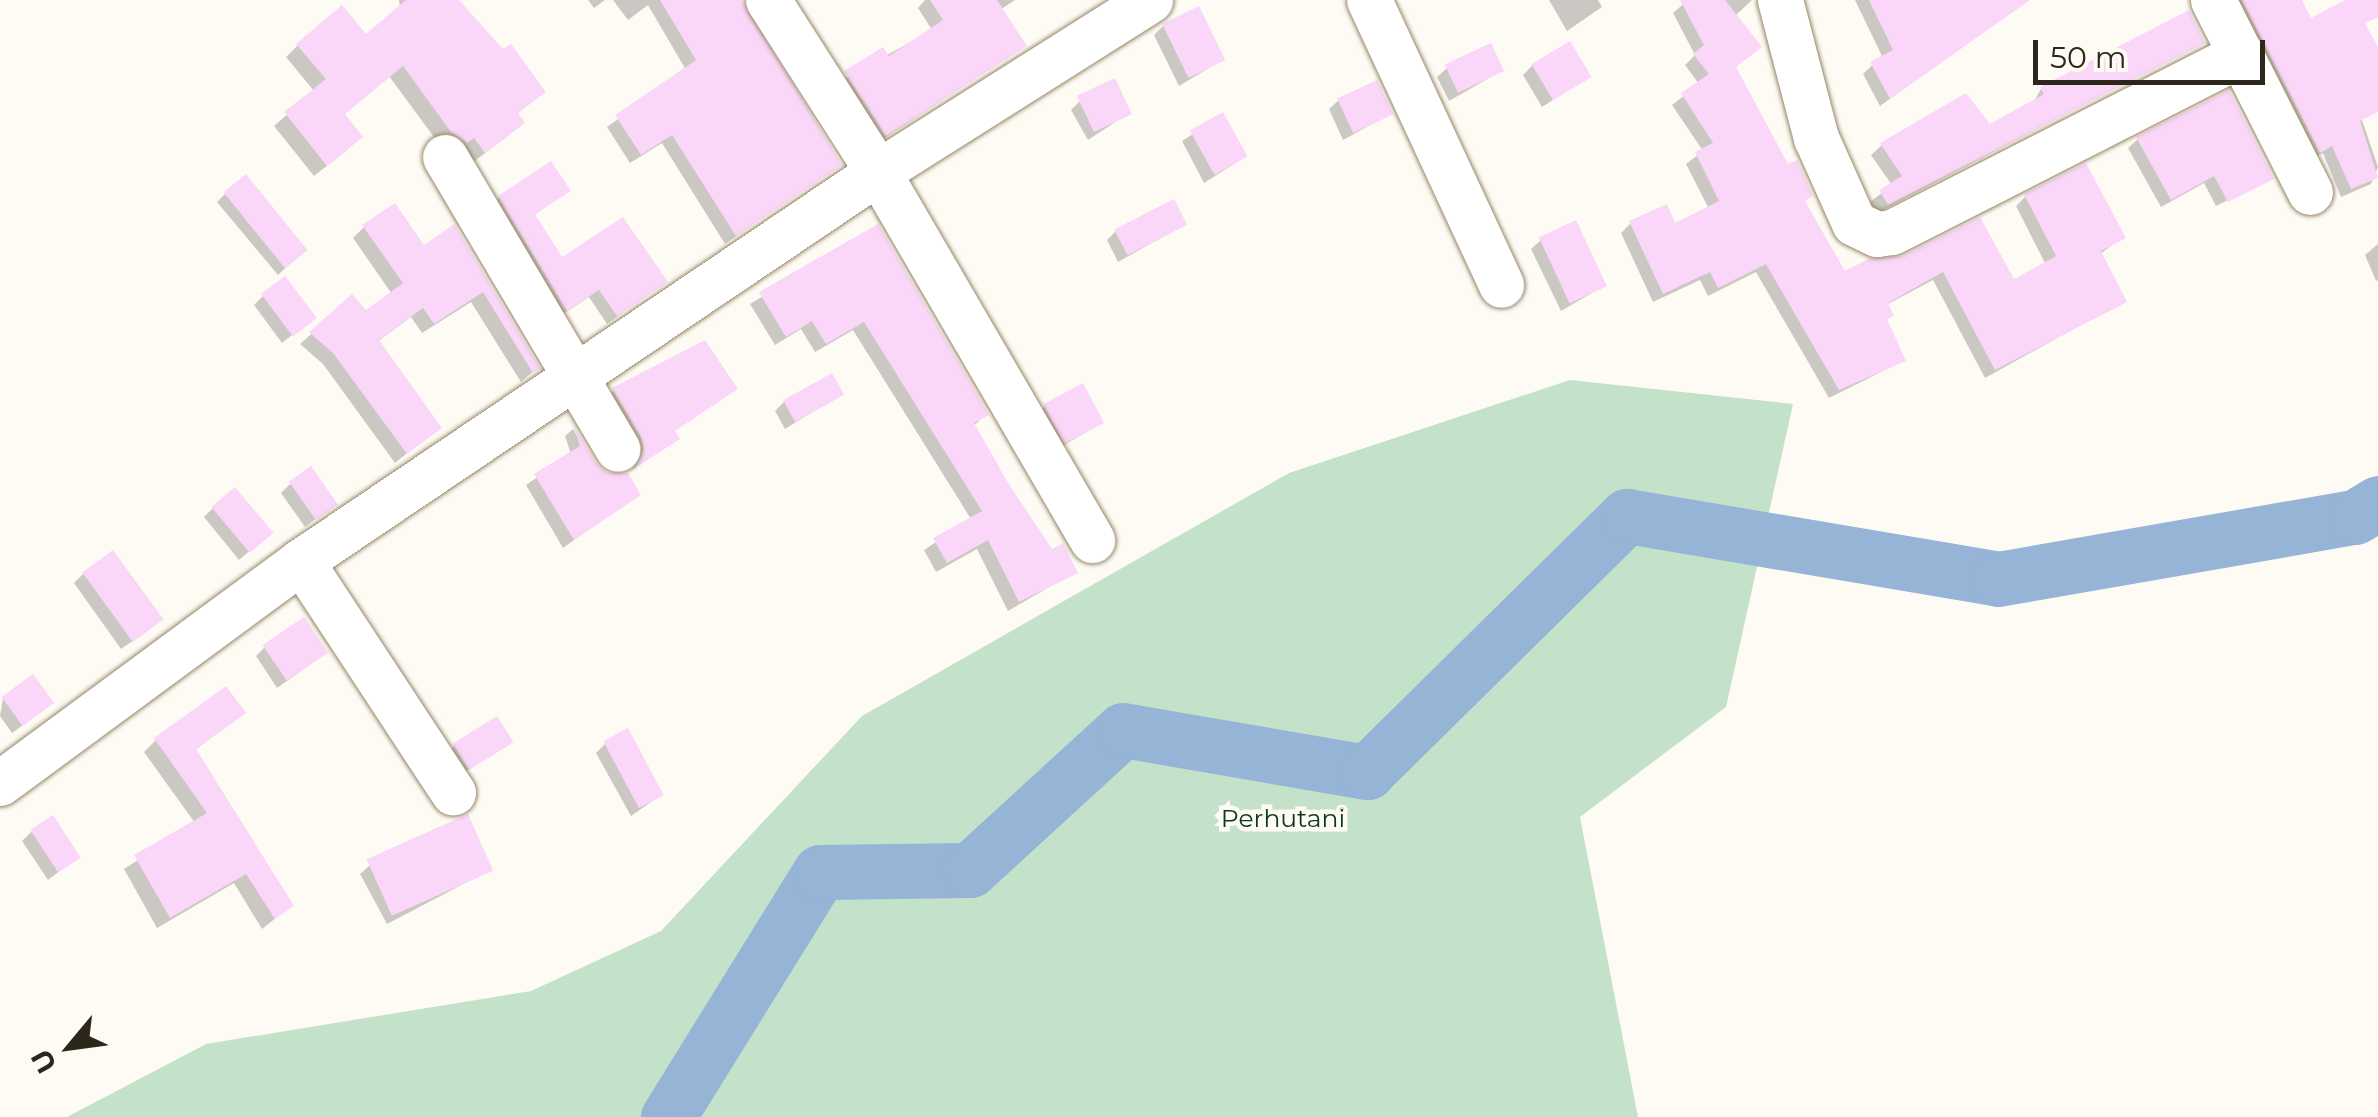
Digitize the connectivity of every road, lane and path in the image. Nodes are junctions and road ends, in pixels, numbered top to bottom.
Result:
1 (768, 0) edge
2 (1369, 0) edge
3 (1780, 0) edge
4 (2213, 0) edge
5 (1129, 6) edge
6 (2241, 54) junction
7 (445, 156) dead end
8 (878, 172) junction
9 (2310, 192) dead end
10 (1502, 284) dead end
11 (574, 378) junction
12 (618, 449) dead end
13 (1092, 540) dead end
14 (302, 561) junction
15 (0, 784) edge
16 (453, 792) dead end

1 - 8 street
2 - 10 street
3 - 6 street
4 - 6 street
5 - 8 street
6 - 9 street
7 - 11 street
8 - 11 street
8 - 13 street
11 - 12 street
11 - 14 street
14 - 15 street
14 - 16 street

